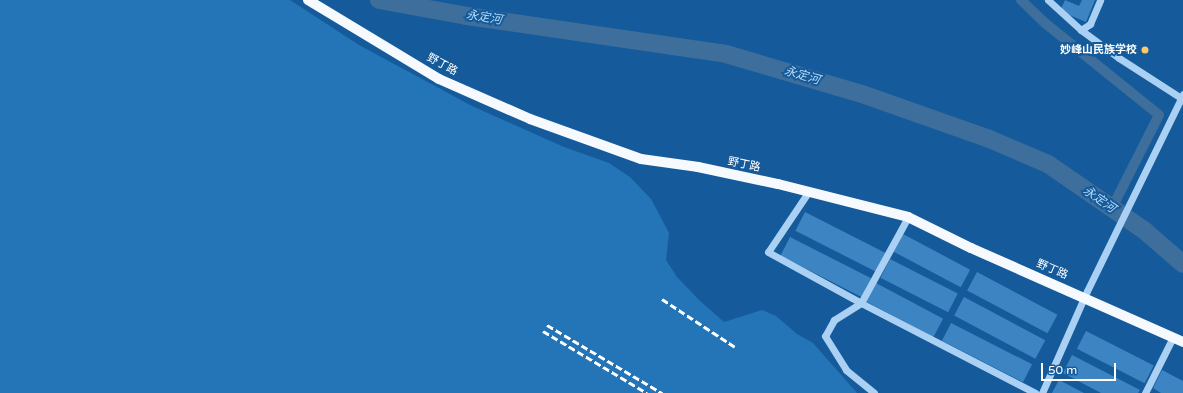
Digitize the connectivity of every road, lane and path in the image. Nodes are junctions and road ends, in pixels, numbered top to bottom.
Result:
1 (308, 0) edge
2 (1048, 0) edge
3 (1100, 0) edge
4 (1081, 30) junction
5 (1182, 96) edge
6 (809, 191) junction
7 (908, 217) junction
8 (1086, 294) junction
9 (861, 303) junction
10 (1173, 337) junction
11 (1183, 342) edge
12 (874, 393) edge
13 (1035, 393) edge
14 (1042, 393) edge
15 (1145, 393) edge

1 - 6 main road, 野丁路
2 - 4 street
3 - 4 street
4 - 5 street
5 - 8 street
6 - 7 main road, 野丁路
6 - 9 street
7 - 8 main road, 野丁路
7 - 9 street
8 - 10 main road, 野丁路
8 - 14 street
9 - 12 street
9 - 13 street
10 - 11 main road, 野丁路
10 - 15 street

